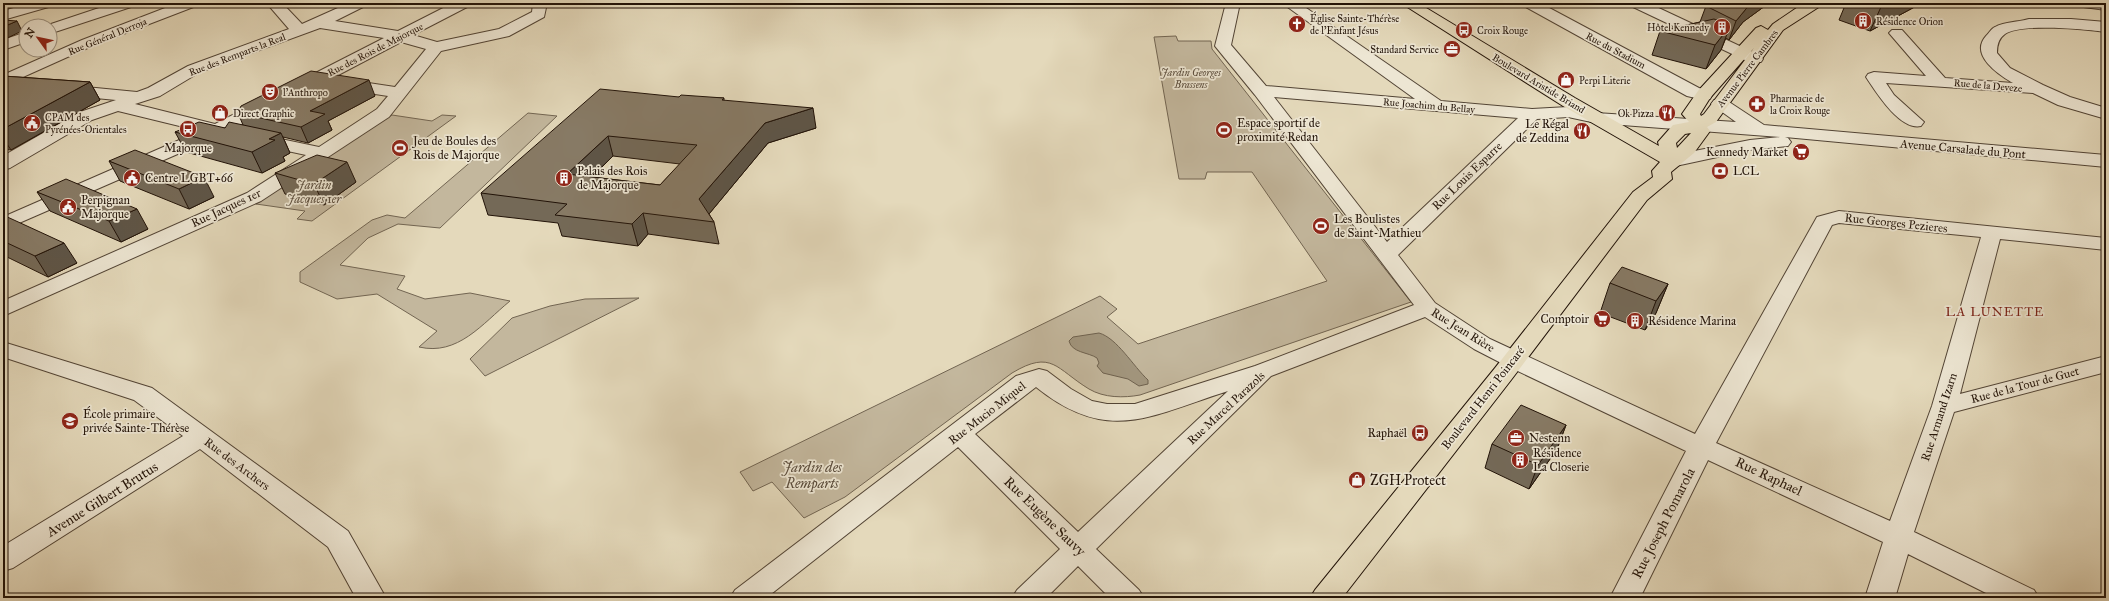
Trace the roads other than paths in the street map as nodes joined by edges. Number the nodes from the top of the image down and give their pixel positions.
1 (46, 3) edge
2 (129, 3) edge
3 (191, 3) edge
4 (360, 3) edge
5 (464, 3) edge
6 (540, 3) edge
7 (1233, 3) edge
8 (1289, 3) edge
9 (1408, 3) edge
10 (1529, 3) edge
11 (1636, 3) edge
12 (1793, 3) edge
13 (1818, 3) edge
14 (2081, 3) edge
15 (275, 4) edge
16 (2106, 6) edge
17 (3, 16) edge
18 (319, 23) junction
19 (58, 27) edge
20 (2106, 27) edge
21 (299, 30) junction
22 (1897, 33) dead end
23 (399, 36) junction
24 (18, 40) edge
25 (3, 45) edge
26 (436, 47) junction
27 (1748, 55) junction
28 (3, 80) edge
29 (315, 80) junction
30 (1939, 81) junction
31 (3, 85) edge
32 (26, 87) edge
33 (48, 89) edge
34 (2037, 90) junction
35 (1261, 91) junction
36 (398, 92) junction
37 (1704, 95) junction
38 (140, 96) junction
39 (1720, 104) junction
40 (116, 105) junction
41 (1436, 106) junction
42 (1532, 114) junction
43 (2106, 114) edge
44 (1596, 118) junction
45 (1915, 122) dead end
46 (1696, 125) junction
47 (217, 130) junction
48 (1760, 130) junction
49 (1820, 137) junction
50 (322, 153) junction
51 (2106, 161) edge
52 (3, 164) edge
53 (1666, 166) junction
54 (3, 224) edge
55 (1992, 233) junction
56 (2106, 244) edge
57 (1386, 255) junction
58 (1427, 308) junction
59 (3, 309) edge
60 (3, 349) edge
61 (1513, 360) junction
62 (2106, 364) edge
63 (1263, 371) junction
64 (1944, 406) junction
65 (960, 434) junction
66 (201, 437) junction
67 (1702, 447) junction
68 (1898, 537) junction
69 (1078, 548) junction
70 (3, 560) edge
71 (371, 598) edge
72 (744, 598) edge
73 (1027, 598) edge
74 (1128, 598) edge
75 (1325, 598) edge
76 (1625, 598) edge
77 (1880, 598) edge
78 (2024, 598) edge

1 - 17 street
2 - 19 street
3 - 28 street, Rue Général Derroja
4 - 18 street, Rue des Remparts la Real
5 - 23 street, Rue des Rois de Majorque
6 - 26 street
7 - 35 street, Rue Jean Rière
8 - 41 street
9 - 44 main road, Boulevard Aristide Briand
10 - 37 street, Rue du Stadium
11 - 27 street
12 - 27 main road, Avenue Pierre Cambres
13 - 27 main road, Avenue Pierre Cambres
14 - 16 street
15 - 21 street
18 - 21 street, Rue des Remparts la Real
18 - 23 street
20 - 34 street
21 - 38 street, Rue des Remparts la Real
22 - 30 street, Rue de la Deveze
23 - 26 street
23 - 29 street, Rue des Rois de Majorque
24 - 25 street
26 - 36 street, Rue Jacques 1er
27 - 37 main road, Avenue Pierre Cambres
27 - 39 main road, Avenue Pierre Cambres
29 - 36 street
29 - 47 street, Rue des Rois de Majorque
30 - 34 street, Rue de la Deveze
30 - 45 street, Rue de la Deveze
31 - 32 street
33 - 38 street
34 - 43 street
35 - 41 street, Rue Joachim du Bellay
35 - 57 street, Rue Jean Rière
36 - 50 street, Rue Jacques 1er
37 - 46 main road, Avenue Pierre Cambres
38 - 40 street, Rue des Remparts la Real
39 - 46 main road, Avenue Pierre Cambres
39 - 48 street, Avenue Carsalade du Pont
40 - 47 street
40 - 52 street, Rue des Remparts la Real
41 - 42 street, Rue Joachim du Bellay
42 - 44 street, Rue Joachim du Bellay
42 - 57 street, Rue Louis Esparre
44 - 46 street, Avenue Carsalade du Pont
44 - 53 main road, Boulevard Aristide Briand
46 - 48 street, Avenue Carsalade du Pont
46 - 53 main road, Avenue Pierre Cambres
47 - 50 street
47 - 54 street, Rue des Rois de Majorque
48 - 49 street, Avenue Carsalade du Pont
49 - 51 street, Avenue Carsalade du Pont
49 - 53 street, Avenue Carsalade du Pont
50 - 59 street, Rue Jacques 1er
53 - 61 main road, Boulevard Henri Poincaré
55 - 56 street, Rue Georges Pezieres
55 - 64 street, Rue Armand Izarn
55 - 67 street, Rue Georges Pezieres
57 - 58 street, Rue Jean Rière
58 - 61 street, Rue Jean Rière
58 - 63 street, Rue Marcel Parazols
60 - 66 street, Rue des Archers
61 - 67 street, Rue Raphael
61 - 75 main road, Boulevard Henri Poincaré
62 - 64 street, Rue de la Tour de Guet
63 - 65 street, Rue Mucio Miquel
63 - 69 street, Rue Marcel Parazols
64 - 68 street, Rue Armand Izarn
65 - 69 street, Rue Eugène Sauvy
65 - 72 street, Rue Mucio Miquel
66 - 70 street, Avenue Gilbert Brutus
66 - 71 street, Rue des Archers
67 - 68 street, Rue Raphael
67 - 76 street, Rue Joseph Pomarola
68 - 77 street, Rue Armand Izarn
68 - 78 street, Rue Raphael
69 - 73 street, Rue Marcel Parazols
69 - 74 street, Rue Eugène Sauvy

